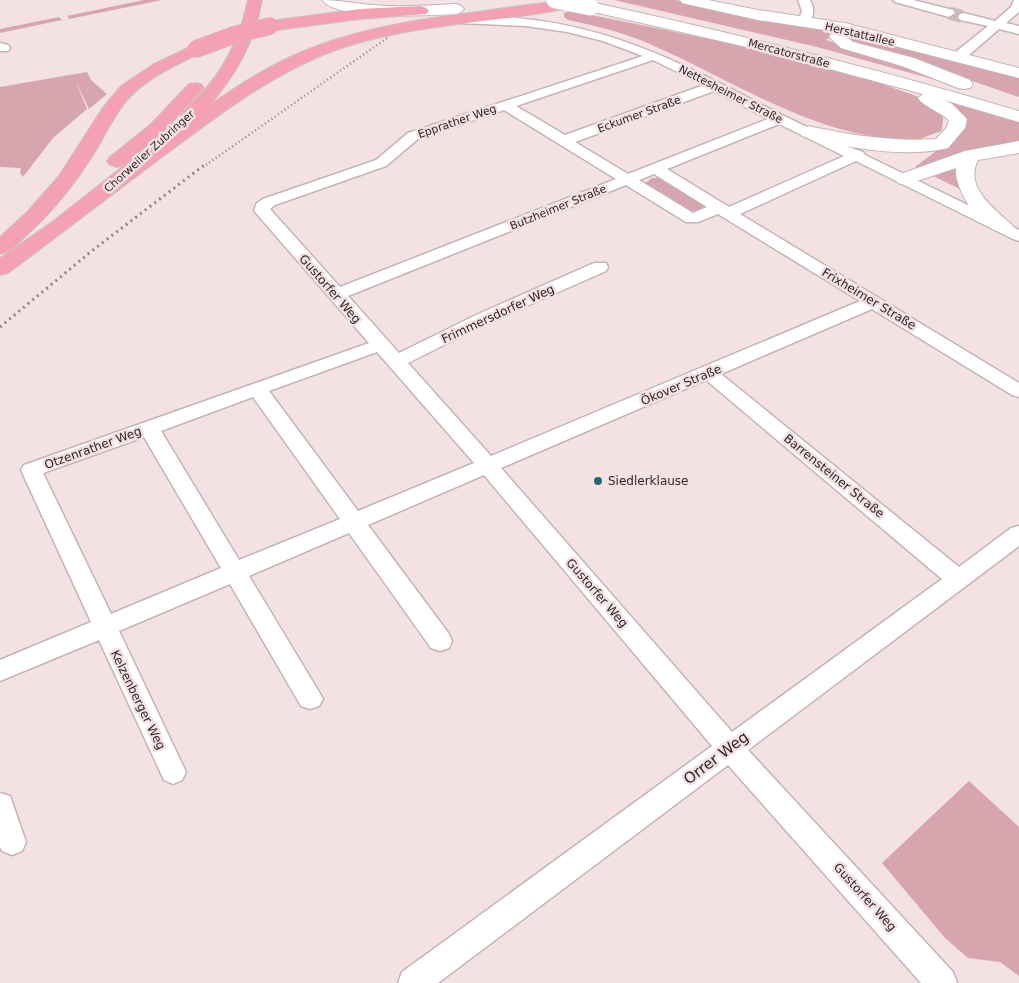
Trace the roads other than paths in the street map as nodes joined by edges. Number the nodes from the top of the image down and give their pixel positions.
1 (255, 0) edge
2 (330, 0) edge
3 (804, 0) edge
4 (899, 0) edge
5 (693, 1) edge
6 (1019, 1) edge
7 (555, 2) edge
8 (595, 2) edge
9 (456, 9) junction
10 (950, 13) tunnel mouth
11 (235, 14) dead end
12 (964, 16) tunnel mouth
13 (804, 22) junction
14 (424, 24) junction
15 (997, 25) junction
16 (844, 28) junction
17 (1019, 30) edge
18 (583, 31) junction
19 (776, 49) junction
20 (654, 56) junction
21 (957, 58) junction
22 (1019, 74) edge
23 (714, 86) junction
24 (505, 105) junction
25 (1019, 107) edge
26 (1019, 117) edge
27 (780, 119) junction
28 (808, 132) junction
29 (564, 141) junction
30 (940, 144) junction
31 (1019, 147) edge
32 (858, 155) junction
33 (972, 155) junction
34 (656, 169) junction
35 (128, 173) junction
36 (628, 179) junction
37 (905, 179) junction
38 (269, 202) joint
39 (724, 210) junction
40 (1012, 232) edge
41 (0, 248) edge
42 (600, 267) dead end
43 (0, 268) edge
44 (336, 294) junction
45 (874, 302) junction
46 (380, 345) junction
47 (396, 362) junction
48 (709, 373) junction
49 (258, 390) junction
50 (1019, 391) edge
51 (149, 428) junction
52 (488, 466) junction
53 (354, 522) junction
54 (1019, 534) edge
55 (66, 546) joint
56 (236, 572) junction
57 (958, 579) junction
58 (104, 627) junction
59 (440, 641) dead end
60 (0, 671) edge
61 (310, 698) dead end
62 (730, 748) junction
63 (173, 772) dead end
64 (0, 805) edge
65 (12, 842) dead end
66 (414, 983) edge
67 (942, 983) edge

1 - 35 highway, Chorweiler Zubringer
2 - 9 main road
3 - 13 street
4 - 10 street
5 - 13 main road, Herstattallee
6 - 15 street
7 - 8 highway
7 - 9 highway
7 - 14 highway
7 - 18 street
8 - 19 main road, Mercatorstraße
8 - 25 main road, Mercatorstraße
9 - 41 highway, bridge
11 - 41 highway, Chorweiler Zubringer
12 - 15 street
13 - 16 main road, Herstattallee
14 - 18 street, Nettesheimer Straße
14 - 35 highway
15 - 17 street
15 - 21 street
16 - 21 main road, Herstattallee
16 - 25 main road
18 - 20 street, Nettesheimer Straße
19 - 26 main road, Mercatorstraße
19 - 30 main road
20 - 23 street, Nettesheimer Straße
20 - 24 street, Epprather Weg
21 - 22 main road, Herstattallee
23 - 27 street, Nettesheimer Straße
23 - 29 street, Eckumer Straße
24 - 29 street
24 - 38 street, Epprather Weg
27 - 28 street, Nettesheimer Straße
27 - 34 street, Butzheimer Straße
28 - 30 main road
28 - 32 street, Nettesheimer Straße
29 - 36 street
30 - 37 main road
31 - 33 main road
32 - 37 street, Nettesheimer Straße
32 - 39 street
33 - 37 main road
33 - 40 main road
34 - 36 street, Butzheimer Straße
34 - 39 street, Frixheimer Straße
35 - 43 highway, Chorweiler Zubringer
36 - 39 street
36 - 44 street, Butzheimer Straße
37 - 40 street, Nettesheimer Straße
38 - 44 street, Gustorfer Weg
39 - 45 street, Frixheimer Straße
42 - 47 street, Frimmersdorfer Weg
44 - 46 street, Gustorfer Weg
45 - 48 street, Ökover Straße
45 - 50 street, Frixheimer Straße
46 - 47 street, Gustorfer Weg
46 - 49 street, Otzenrather Weg
47 - 52 street, Gustorfer Weg
48 - 52 street, Ökover Straße
48 - 57 street, Barrensteiner Straße
49 - 51 street, Otzenrather Weg
49 - 53 street
51 - 55 street, Otzenrather Weg
51 - 56 street, Otzenrather Weg
52 - 53 street
52 - 62 street, Gustorfer Weg
53 - 56 street
53 - 59 street
54 - 57 street, Orrer Weg
55 - 58 street, Kelzenberger Weg
56 - 58 street
56 - 61 street
57 - 62 street, Orrer Weg
58 - 60 street
58 - 63 street, Kelzenberger Weg
62 - 66 street, Orrer Weg
62 - 67 street, Gustorfer Weg
64 - 65 street

